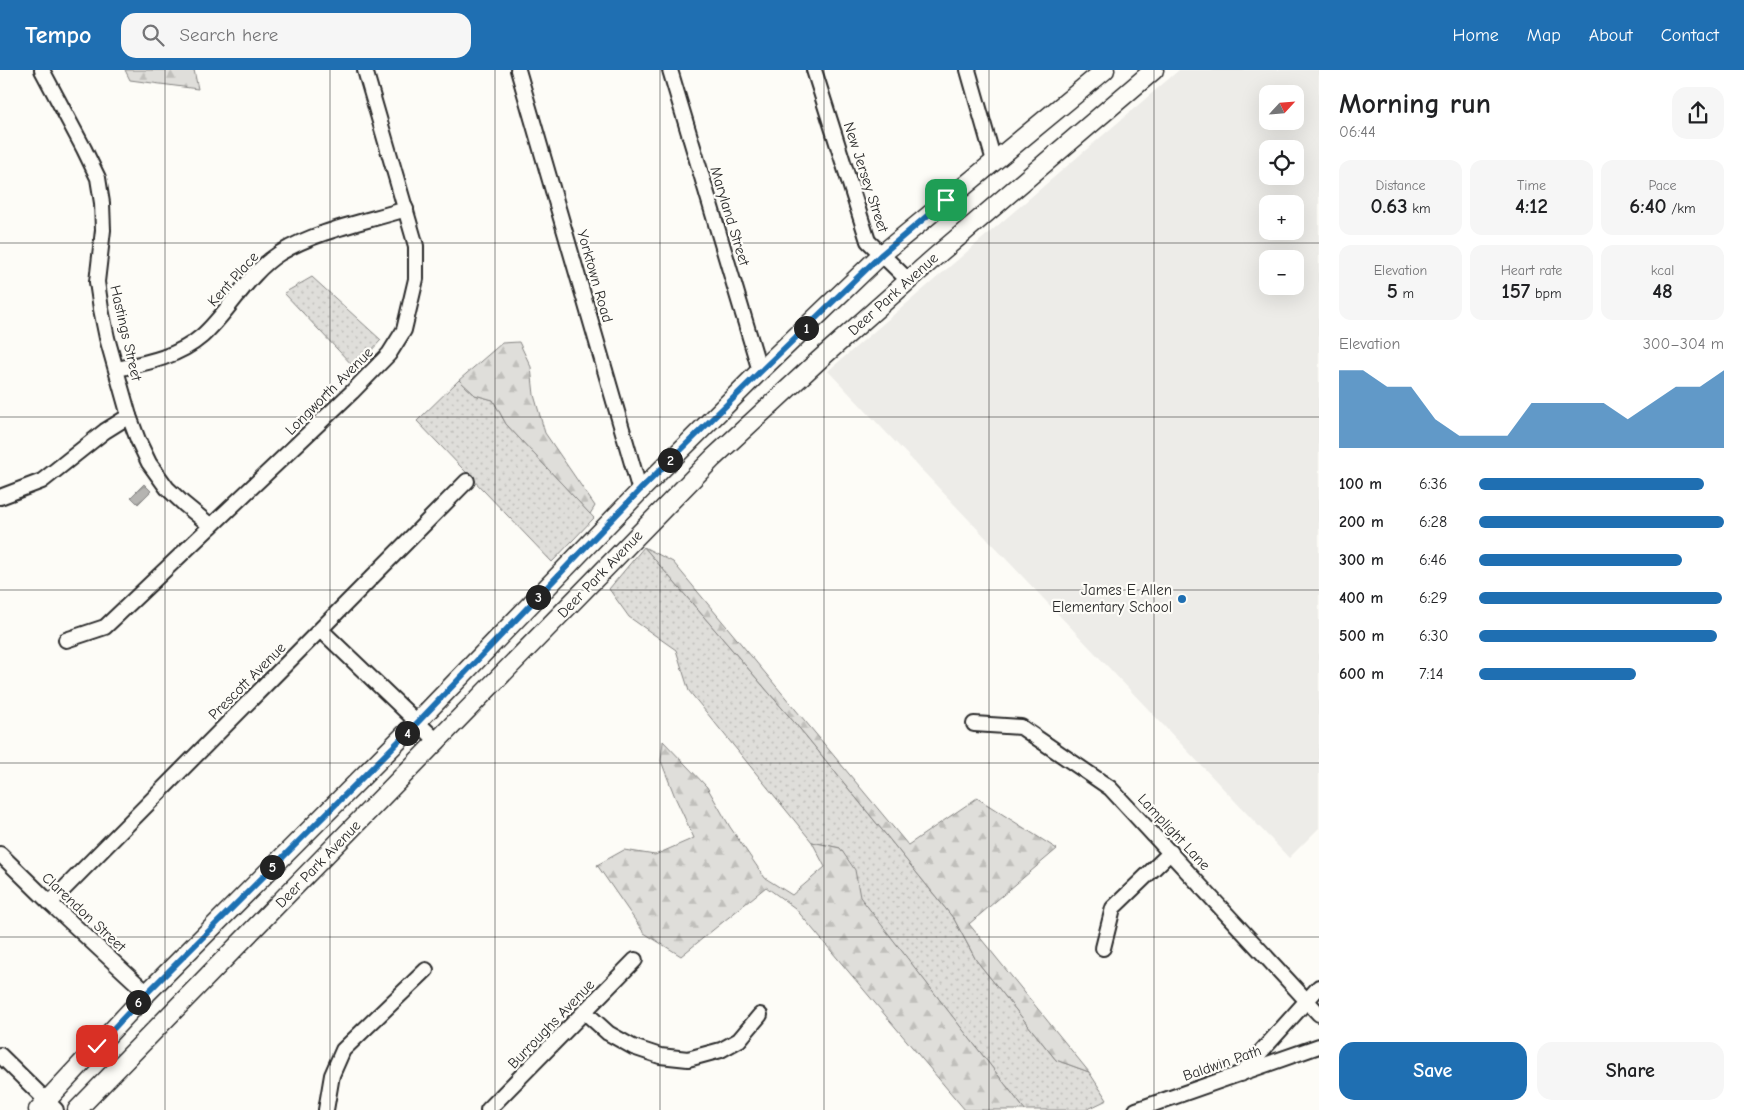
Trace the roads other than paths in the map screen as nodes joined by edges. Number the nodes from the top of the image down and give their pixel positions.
1 (42, 70) edge
2 (365, 70) edge
3 (518, 70) edge
4 (670, 70) edge
5 (814, 70) edge
6 (968, 70) edge
7 (1105, 70) edge
8 (1154, 70) edge
9 (994, 160) junction
10 (406, 209) junction
11 (882, 254) junction
12 (909, 281) junction
13 (117, 370) junction
14 (760, 372) junction
15 (129, 416) junction
16 (467, 481) dead end
17 (0, 482) edge
18 (640, 490) junction
19 (2, 496) edge
20 (211, 526) junction
21 (321, 630) junction
22 (66, 640) dead end
23 (418, 722) junction
24 (974, 724) dead end
25 (438, 742) junction
26 (1171, 852) junction
27 (0, 854) edge
28 (50, 903) junction
29 (1103, 948) dead end
30 (635, 960) dead end
31 (426, 970) dead end
32 (1319, 987) edge
33 (147, 993) junction
34 (1307, 999) junction
35 (585, 1012) junction
36 (1319, 1014) edge
37 (760, 1015) dead end
38 (1319, 1046) edge
39 (0, 1054) edge
40 (1240, 1074) junction
41 (47, 1107) edge
42 (77, 1110) edge
43 (326, 1110) edge
44 (488, 1110) edge
45 (1136, 1110) edge

1 - 13 street, Hastings Street
2 - 10 street, Longworth Avenue
3 - 18 street, Yorktown Road
4 - 14 street, Maryland Street
5 - 11 street, New Jersey Street
6 - 9 street
7 - 9 main road, Deer Park Avenue
8 - 12 main road, Deer Park Avenue
9 - 11 main road, Deer Park Avenue
10 - 13 street, Kent Place
10 - 20 street, Longworth Avenue
11 - 12 street, New Jersey Street
11 - 14 main road, Deer Park Avenue
12 - 25 main road, Deer Park Avenue
13 - 15 street, Hastings Street
14 - 18 main road, Deer Park Avenue
15 - 19 street
15 - 20 street, Hastings Street
16 - 21 street, Prescott Avenue
17 - 19 street
18 - 23 main road, Deer Park Avenue
20 - 22 street, Longworth Avenue
21 - 23 street
21 - 28 street, Prescott Avenue
23 - 25 street
23 - 33 main road, Deer Park Avenue
24 - 26 street, Lamplight Lane
25 - 42 main road, Deer Park Avenue
26 - 29 street
26 - 34 street, Lamplight Lane
27 - 28 street, Clarendon Street
28 - 33 street, Clarendon Street
30 - 35 street, Burroughs Avenue
31 - 43 street
32 - 34 street
33 - 41 main road, Deer Park Avenue
34 - 36 street, Lamplight Lane
34 - 40 street
35 - 37 street
35 - 44 street, Burroughs Avenue
38 - 40 street, Baldwin Path
39 - 41 street
40 - 45 street, Baldwin Path

